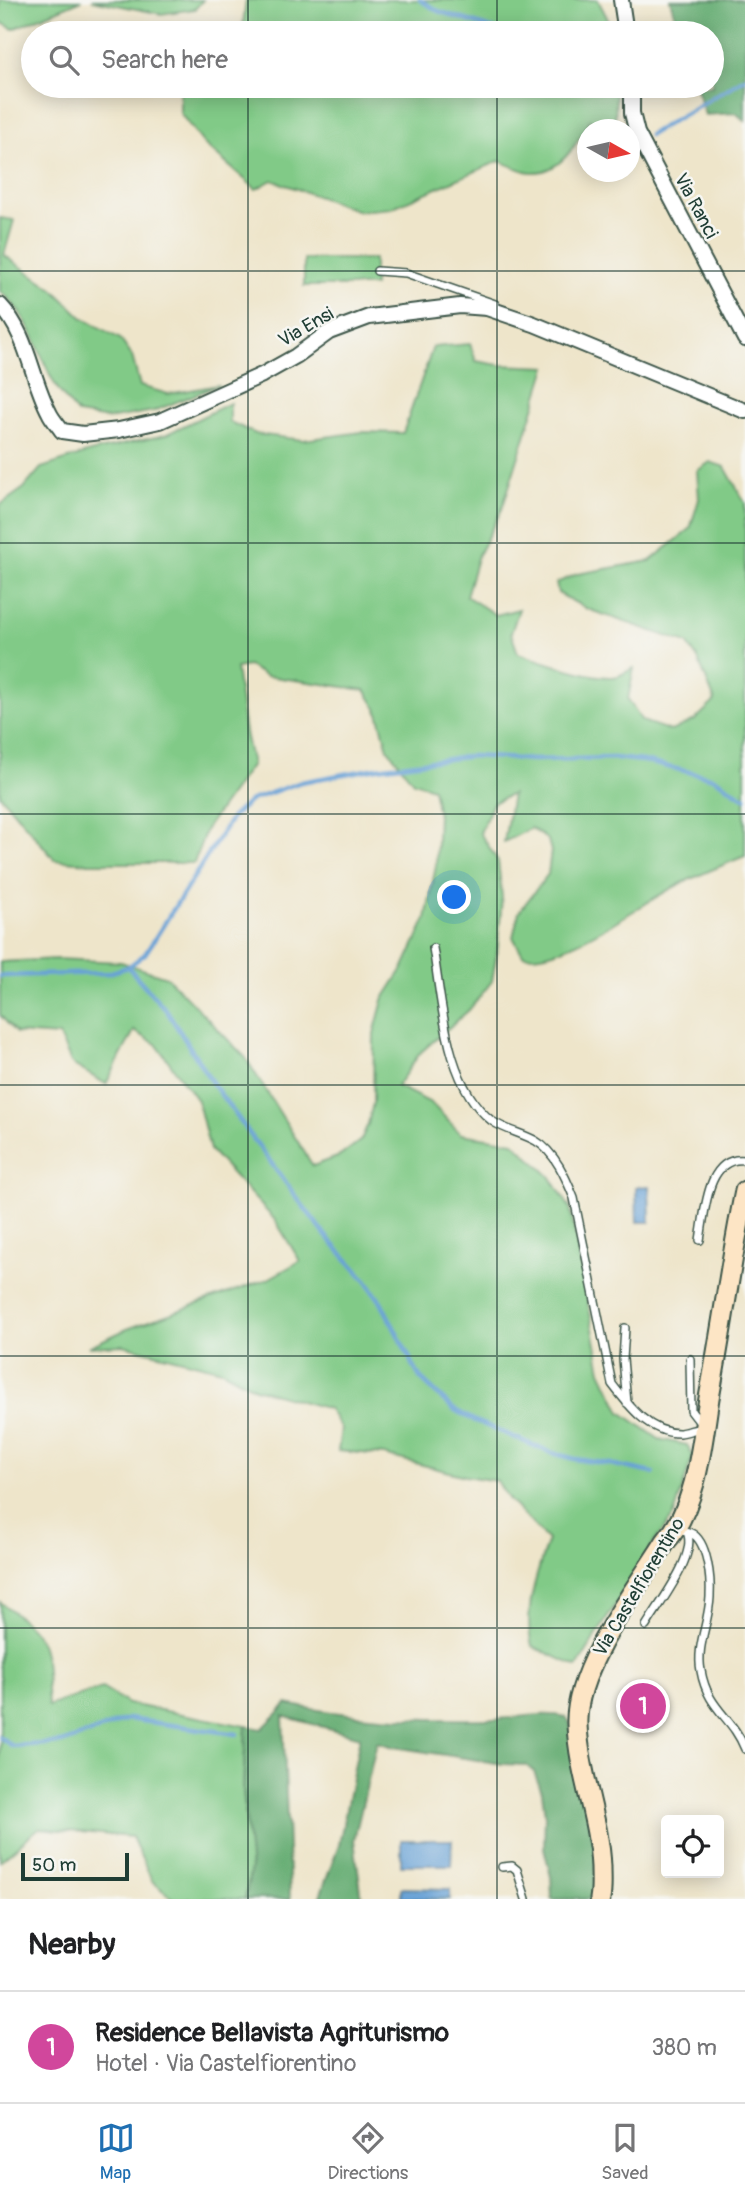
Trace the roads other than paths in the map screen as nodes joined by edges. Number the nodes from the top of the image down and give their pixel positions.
1 (621, 0) edge
2 (624, 21) edge
3 (632, 98) edge
4 (377, 271) dead end
5 (0, 305) edge
6 (552, 331) junction
7 (745, 339) edge
8 (745, 411) edge
9 (433, 948) dead end
10 (745, 1160) edge
11 (745, 1191) edge
12 (700, 1240) dead end
13 (625, 1328) dead end
14 (690, 1359) dead end
15 (627, 1404) junction
16 (704, 1427) junction
17 (681, 1532) junction
18 (646, 1626) dead end
19 (745, 1749) edge
20 (502, 1867) dead end
21 (526, 1899) edge
22 (600, 1899) edge

1 - 2 street
3 - 7 street, Via Ranci
4 - 6 lane
5 - 6 street, Via Ensi
6 - 8 street, Via Ensi
9 - 15 lane
10 - 12 lane
11 - 16 street, Via Castelfiorentino
13 - 15 lane
14 - 16 lane
15 - 16 lane
16 - 17 street, Via Castelfiorentino
17 - 18 lane
17 - 19 lane
17 - 22 street, Via Castelfiorentino
20 - 21 lane

